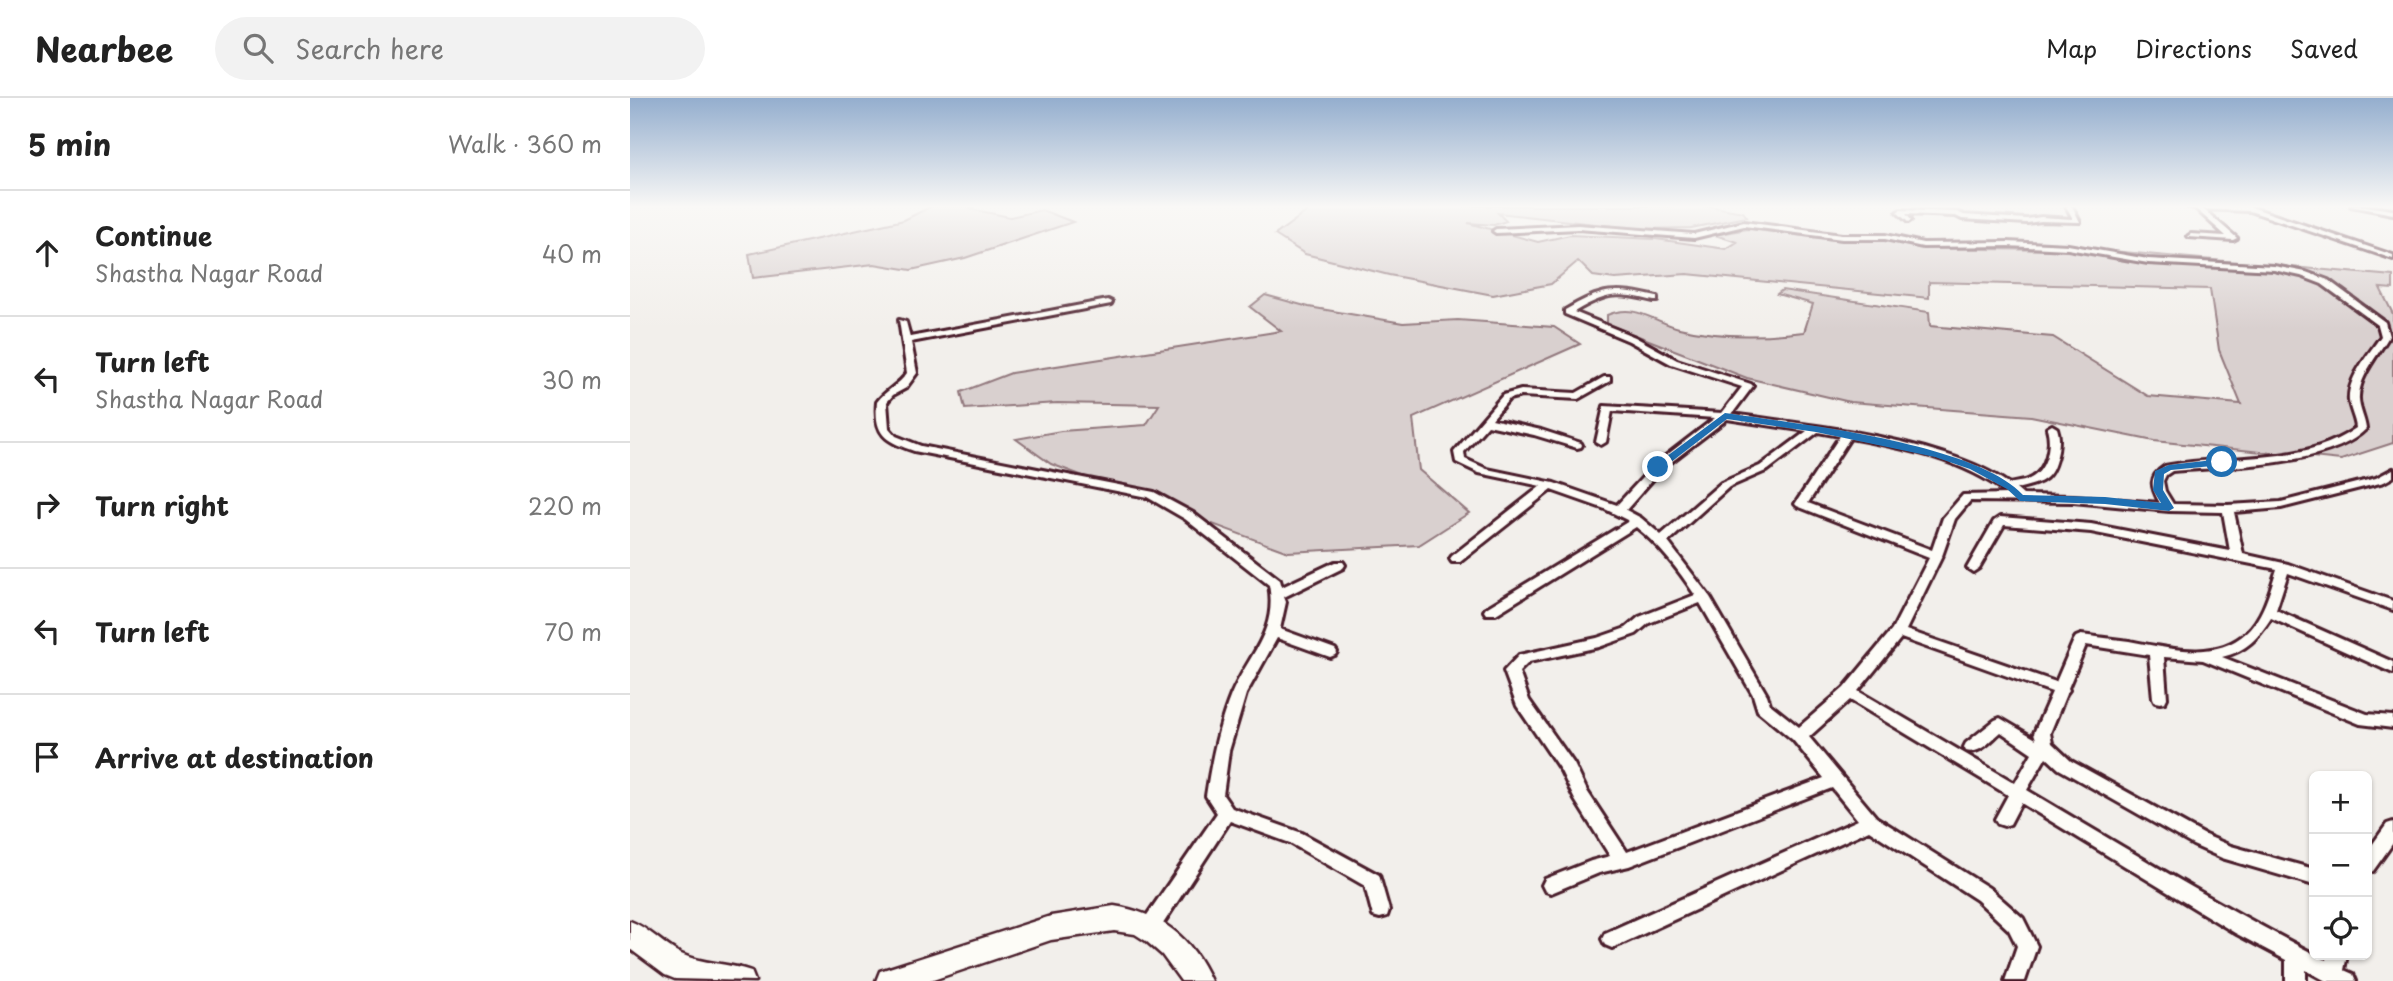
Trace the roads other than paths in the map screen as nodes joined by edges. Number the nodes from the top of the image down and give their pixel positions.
1 (2069, 247) edge
2 (2366, 247) edge
3 (2393, 257) edge
4 (1654, 299) dead end
5 (1108, 302) dead end
6 (902, 322) dead end
7 (906, 341) junction
8 (1606, 379) dead end
9 (1725, 416) junction
10 (1485, 421) junction
11 (2052, 428) dead end
12 (1816, 429) junction
13 (1846, 435) junction
14 (1601, 442) dead end
15 (1577, 445) dead end
16 (2393, 472) edge
17 (1550, 485) junction
18 (2010, 487) junction
19 (2020, 498) junction
20 (2169, 508) junction
21 (2228, 509) junction
22 (1618, 511) junction
23 (1637, 521) junction
24 (1662, 541) junction
25 (1936, 556) junction
26 (2237, 556) junction
27 (1456, 559) dead end
28 (1339, 565) dead end
29 (1973, 568) dead end
30 (2284, 568) junction
31 (1278, 595) junction
32 (1703, 597) junction
33 (2393, 606) edge
34 (1491, 611) dead end
35 (2270, 612) junction
36 (1272, 631) junction
37 (1898, 632) junction
38 (1330, 652) dead end
39 (2156, 652) junction
40 (2207, 656) junction
41 (2393, 668) edge
42 (2062, 690) junction
43 (1849, 692) junction
44 (2160, 698) dead end
45 (2393, 722) edge
46 (1799, 736) junction
47 (1972, 747) dead end
48 (2043, 749) junction
49 (1836, 780) junction
50 (2018, 794) junction
51 (1226, 813) junction
52 (2004, 819) dead end
53 (1870, 821) junction
54 (2393, 829) edge
55 (2372, 859) edge
56 (1623, 861) junction
57 (2309, 876) edge
58 (1551, 885) dead end
59 (1380, 910) dead end
60 (1150, 927) junction
61 (630, 933) edge
62 (1612, 939) dead end
63 (2296, 955) junction
64 (2338, 970) edge
65 (741, 981) edge
66 (890, 981) edge
67 (1197, 981) edge
68 (2015, 981) edge
69 (2296, 981) edge

1 - 20 street
2 - 3 street
4 - 9 street
5 - 7 street
6 - 7 street
7 - 31 street
8 - 10 street
9 - 12 street
9 - 14 street
9 - 22 street
10 - 15 street
10 - 17 street
11 - 18 street
12 - 13 street
12 - 24 street
13 - 18 street
13 - 25 street
16 - 21 street
17 - 22 street
17 - 27 street
18 - 19 street
19 - 20 street
19 - 25 street
20 - 21 street
21 - 26 street
22 - 23 street
23 - 24 street
23 - 34 street
24 - 32 street
25 - 37 street
26 - 29 street
26 - 30 street
28 - 31 street
30 - 33 street
30 - 35 street
31 - 36 street
32 - 46 street
32 - 56 street
35 - 40 street
35 - 41 street
36 - 38 street
36 - 51 street
37 - 42 street
37 - 43 street
39 - 40 street
39 - 42 street
39 - 44 street
40 - 45 street
42 - 48 street
43 - 46 street
43 - 50 street
46 - 49 street
47 - 48 street
48 - 50 street
48 - 57 street
49 - 53 street
49 - 56 street
50 - 52 street
50 - 63 street
51 - 59 street
51 - 60 street
53 - 62 street
53 - 68 street
54 - 55 street
56 - 58 street
60 - 66 main road
60 - 67 main road
61 - 65 main road
63 - 64 street
63 - 69 street

